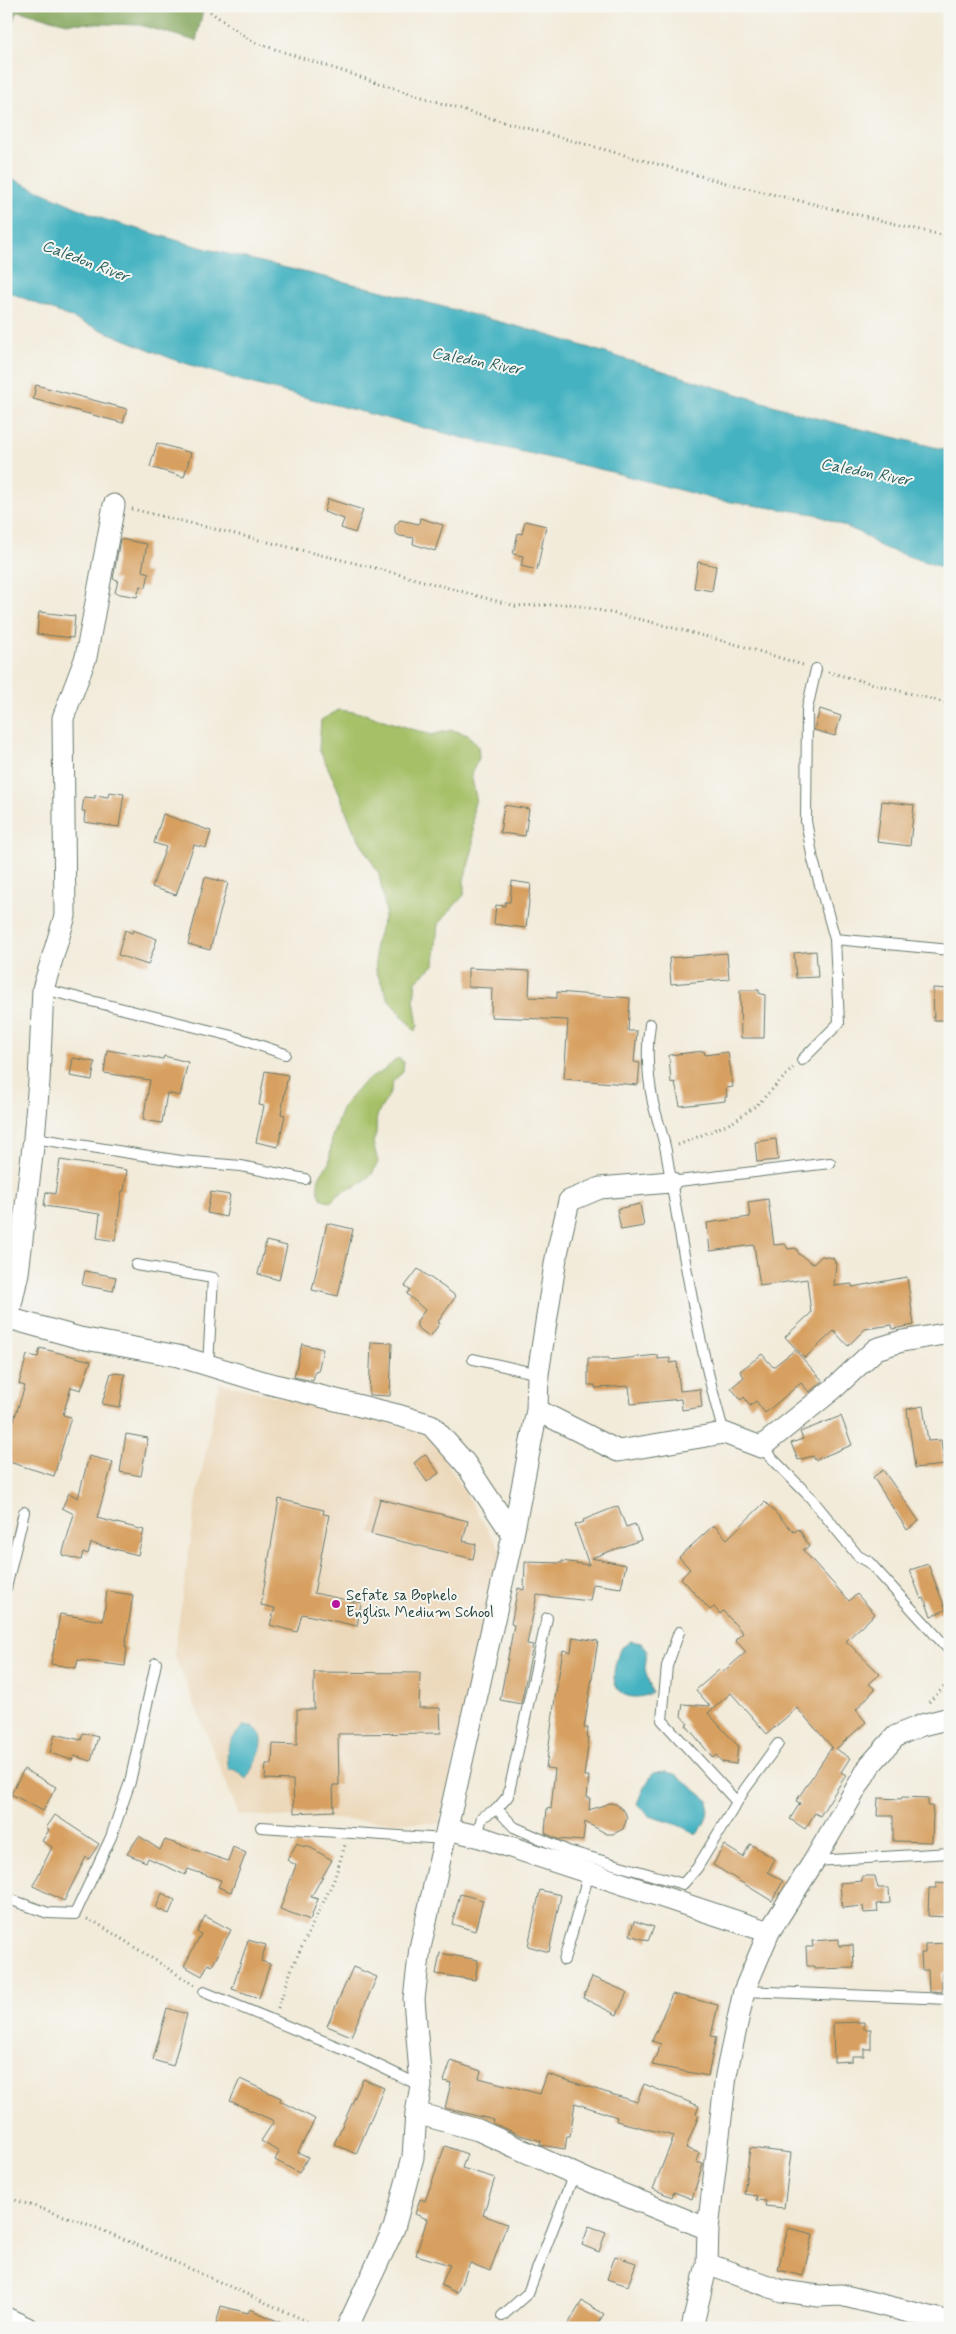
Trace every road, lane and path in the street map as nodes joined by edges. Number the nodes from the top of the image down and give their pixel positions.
1 (202, 6) edge
2 (950, 237) edge
3 (114, 505) joint
4 (816, 669) junction
5 (950, 704) edge
6 (834, 939) junction
7 (950, 950) edge
8 (43, 989) junction
9 (650, 1024) dead end
10 (285, 1054) dead end
11 (802, 1060) joint
12 (34, 1138) junction
13 (665, 1150) junction
14 (830, 1163) dead end
15 (305, 1179) dead end
16 (670, 1182) junction
17 (136, 1265) dead end
18 (12, 1271) edge
19 (950, 1333) edge
20 (474, 1359) dead end
21 (208, 1365) junction
22 (538, 1374) junction
23 (538, 1410) junction
24 (724, 1433) junction
25 (761, 1447) junction
26 (24, 1512) dead end
27 (513, 1535) junction
28 (6, 1588) edge
29 (546, 1618) dead end
30 (679, 1632) dead end
31 (950, 1652) edge
32 (156, 1663) dead end
33 (950, 1718) edge
34 (778, 1744) dead end
35 (737, 1802) junction
36 (497, 1809) junction
37 (262, 1827) dead end
38 (349, 1833) junction
39 (446, 1834) junction
40 (477, 1836) junction
41 (950, 1853) edge
42 (814, 1861) junction
43 (589, 1873) junction
44 (6, 1898) edge
45 (75, 1914) junction
46 (769, 1932) junction
47 (564, 1960) dead end
48 (744, 1991) junction
49 (204, 1992) joint
50 (950, 1999) edge
51 (275, 2020) junction
52 (421, 2086) junction
53 (416, 2113) junction
54 (574, 2174) junction
55 (6, 2196) edge
56 (708, 2229) junction
57 (707, 2264) junction
58 (502, 2316) dead end
59 (6, 2318) edge
60 (950, 2322) edge
61 (27, 2328) edge
62 (322, 2328) edge
63 (347, 2328) edge
64 (692, 2328) edge

1 - 2 path
3 - 4 path
3 - 8 street
4 - 5 path
4 - 6 lane
6 - 7 lane
6 - 11 lane
8 - 10 lane
8 - 12 street
9 - 13 lane
11 - 13 path
12 - 15 lane
12 - 18 street
13 - 16 lane
14 - 16 lane
16 - 22 street
16 - 24 lane
17 - 21 lane
18 - 21 street
19 - 25 street
20 - 22 lane
21 - 27 street
22 - 23 street
23 - 24 street
23 - 27 street
24 - 25 street
25 - 31 lane
26 - 28 lane
27 - 39 street
29 - 36 lane
30 - 35 lane
32 - 45 lane
33 - 42 street
34 - 35 lane
35 - 36 lane
36 - 40 lane
37 - 38 lane
38 - 39 lane
38 - 51 path
39 - 40 street
39 - 52 street
40 - 43 street
41 - 42 lane
42 - 46 street
43 - 46 street
43 - 47 lane
44 - 45 lane
45 - 49 path
46 - 48 street
48 - 50 lane
48 - 56 street
49 - 51 lane
51 - 52 lane
52 - 53 street
53 - 54 street
53 - 63 street
54 - 56 street
54 - 58 lane
55 - 62 path
56 - 57 street
57 - 60 street
57 - 64 street
59 - 61 street

